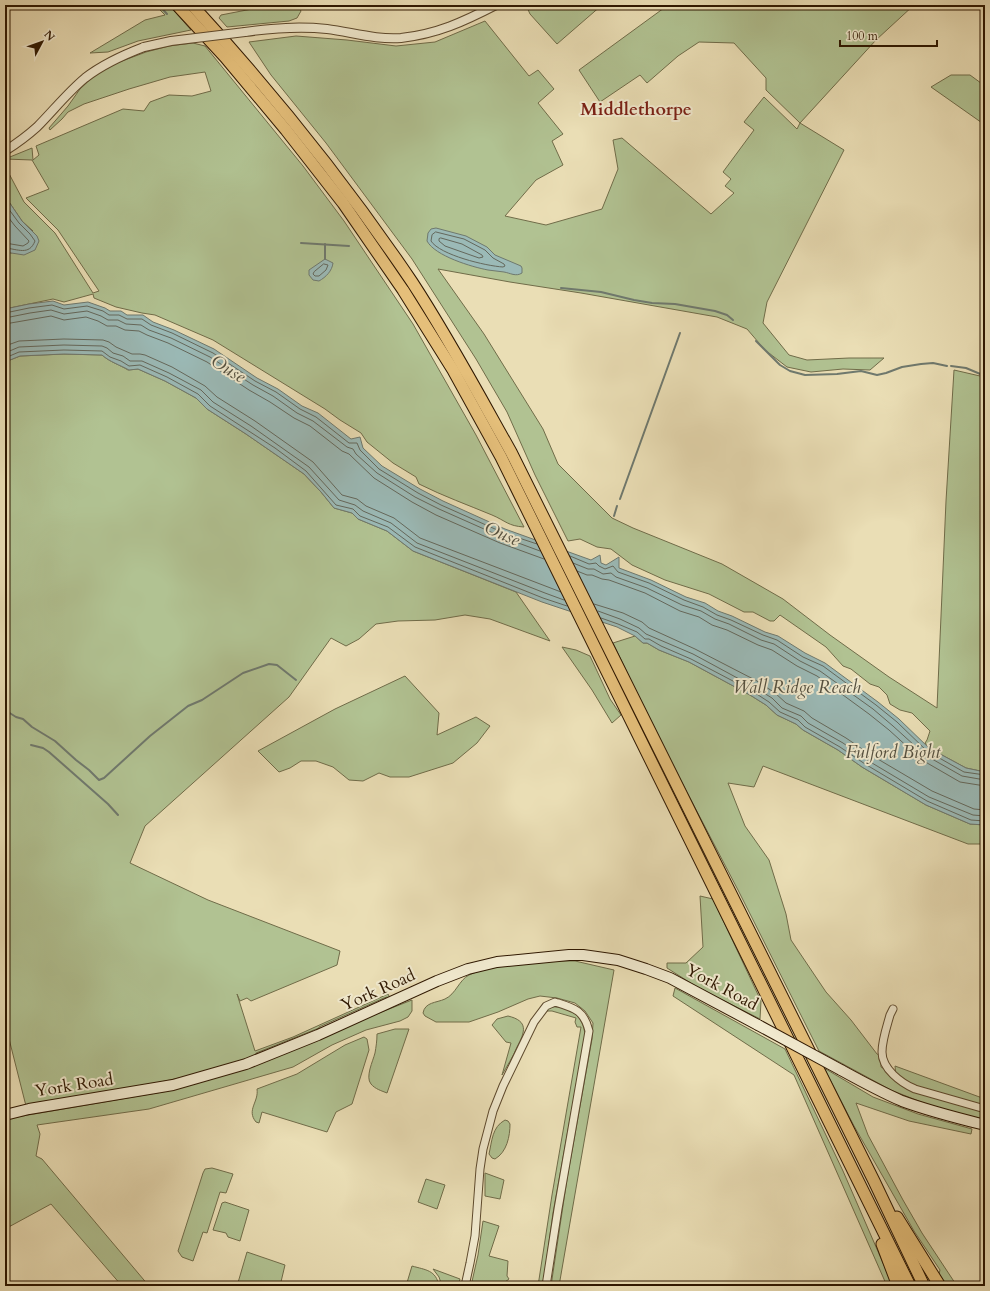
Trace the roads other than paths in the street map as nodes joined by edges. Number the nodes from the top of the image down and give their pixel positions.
1 (176, 5) edge
2 (192, 5) edge
3 (496, 5) edge
4 (5, 151) edge
5 (506, 454) junction
6 (893, 1009) dead end
7 (985, 1109) edge
8 (5, 1115) edge
9 (985, 1125) edge
10 (874, 1181) junction
11 (859, 1184) junction
12 (465, 1286) edge
13 (546, 1286) edge
14 (898, 1286) edge
15 (910, 1286) edge
16 (924, 1286) edge
17 (940, 1286) edge

1 - 5 highway
2 - 5 highway
3 - 4 street, bridge
5 - 10 highway
5 - 11 highway
6 - 7 street
8 - 9 main road, York Road, bridge
10 - 16 highway
10 - 17 highway
11 - 14 highway
11 - 15 highway
12 - 13 street

